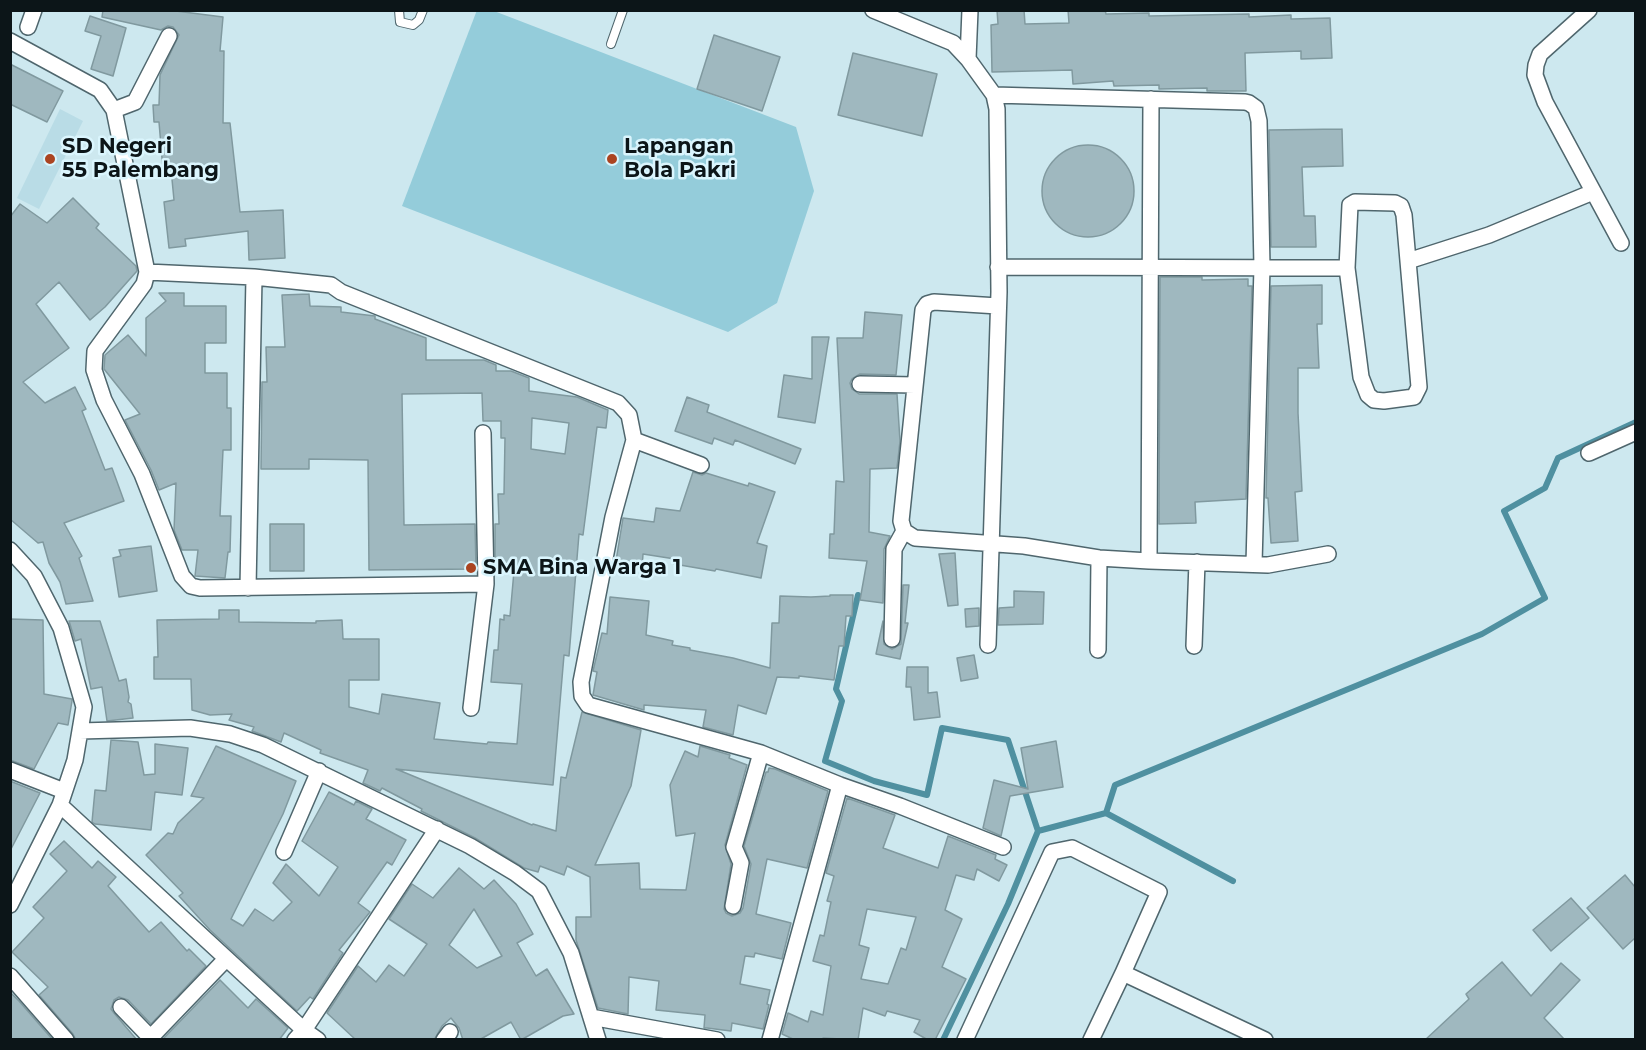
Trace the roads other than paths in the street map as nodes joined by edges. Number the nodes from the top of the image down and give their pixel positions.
1 (33, 10) edge
2 (399, 10) edge
3 (423, 10) edge
4 (623, 10) edge
5 (873, 10) edge
6 (970, 10) edge
7 (1589, 10) edge
8 (28, 27) dead end
9 (169, 36) dead end
10 (10, 40) edge
11 (611, 44) dead end
12 (968, 59) junction
13 (994, 95) junction
14 (1151, 99) junction
15 (114, 110) junction
16 (1593, 192) junction
17 (1621, 243) dead end
18 (1408, 261) junction
19 (998, 267) junction
20 (1150, 267) junction
21 (1262, 267) junction
22 (1347, 268) junction
23 (147, 272) junction
24 (254, 278) junction
25 (998, 306) junction
26 (860, 384) dead end
27 (915, 385) junction
28 (1635, 432) edge
29 (483, 433) dead end
30 (634, 440) junction
31 (1588, 453) dead end
32 (701, 465) dead end
33 (904, 531) junction
34 (993, 545) junction
35 (10, 550) edge
36 (1328, 554) dead end
37 (1100, 558) junction
38 (1149, 561) junction
39 (1197, 562) junction
40 (1254, 564) junction
41 (486, 584) junction
42 (248, 588) junction
43 (892, 639) dead end
44 (988, 645) dead end
45 (1194, 646) dead end
46 (1098, 650) dead end
47 (471, 708) dead end
48 (80, 730) junction
49 (761, 753) junction
50 (10, 770) edge
51 (319, 771) junction
52 (840, 785) junction
53 (62, 798) junction
54 (437, 829) junction
55 (1003, 847) dead end
56 (284, 852) dead end
57 (10, 905) edge
58 (733, 906) dead end
59 (226, 958) junction
60 (1123, 973) junction
61 (10, 976) edge
62 (121, 1007) dead end
63 (591, 1017) junction
64 (300, 1035) edge
65 (66, 1040) edge
66 (318, 1040) edge
67 (598, 1040) edge
68 (717, 1040) edge
69 (770, 1040) edge
70 (965, 1040) edge
71 (1091, 1040) edge
72 (1265, 1040) edge

1 - 8 street
2 - 3 lane
4 - 11 lane
5 - 12 street
6 - 12 street
7 - 16 street
9 - 15 street
10 - 15 street
12 - 13 street
13 - 14 street
13 - 19 street
14 - 20 street
14 - 21 street
15 - 23 street
16 - 17 street
16 - 18 street
18 - 22 street
18 - 22 street
19 - 20 street
19 - 25 street
20 - 21 street
20 - 38 street
21 - 22 street
21 - 40 street
23 - 24 street
23 - 42 street
24 - 30 street
24 - 42 street
25 - 27 street
25 - 34 street
26 - 27 street
27 - 33 street
28 - 31 street
29 - 41 street
30 - 32 street
30 - 49 street
33 - 34 street
33 - 43 street
34 - 37 street
34 - 44 street
35 - 48 street
36 - 40 street
37 - 38 street
37 - 46 street
38 - 39 street
39 - 40 street
39 - 45 street
41 - 42 street
41 - 47 street
48 - 51 street
48 - 53 street
49 - 52 street
49 - 58 street
50 - 53 street
51 - 54 street
51 - 56 street
52 - 55 street
52 - 69 street
53 - 57 street
53 - 59 street
54 - 63 street
54 - 64 street
59 - 62 street
59 - 64 street
60 - 70 street
60 - 71 street
60 - 72 street
61 - 65 street
63 - 67 street
63 - 68 street
64 - 66 street

